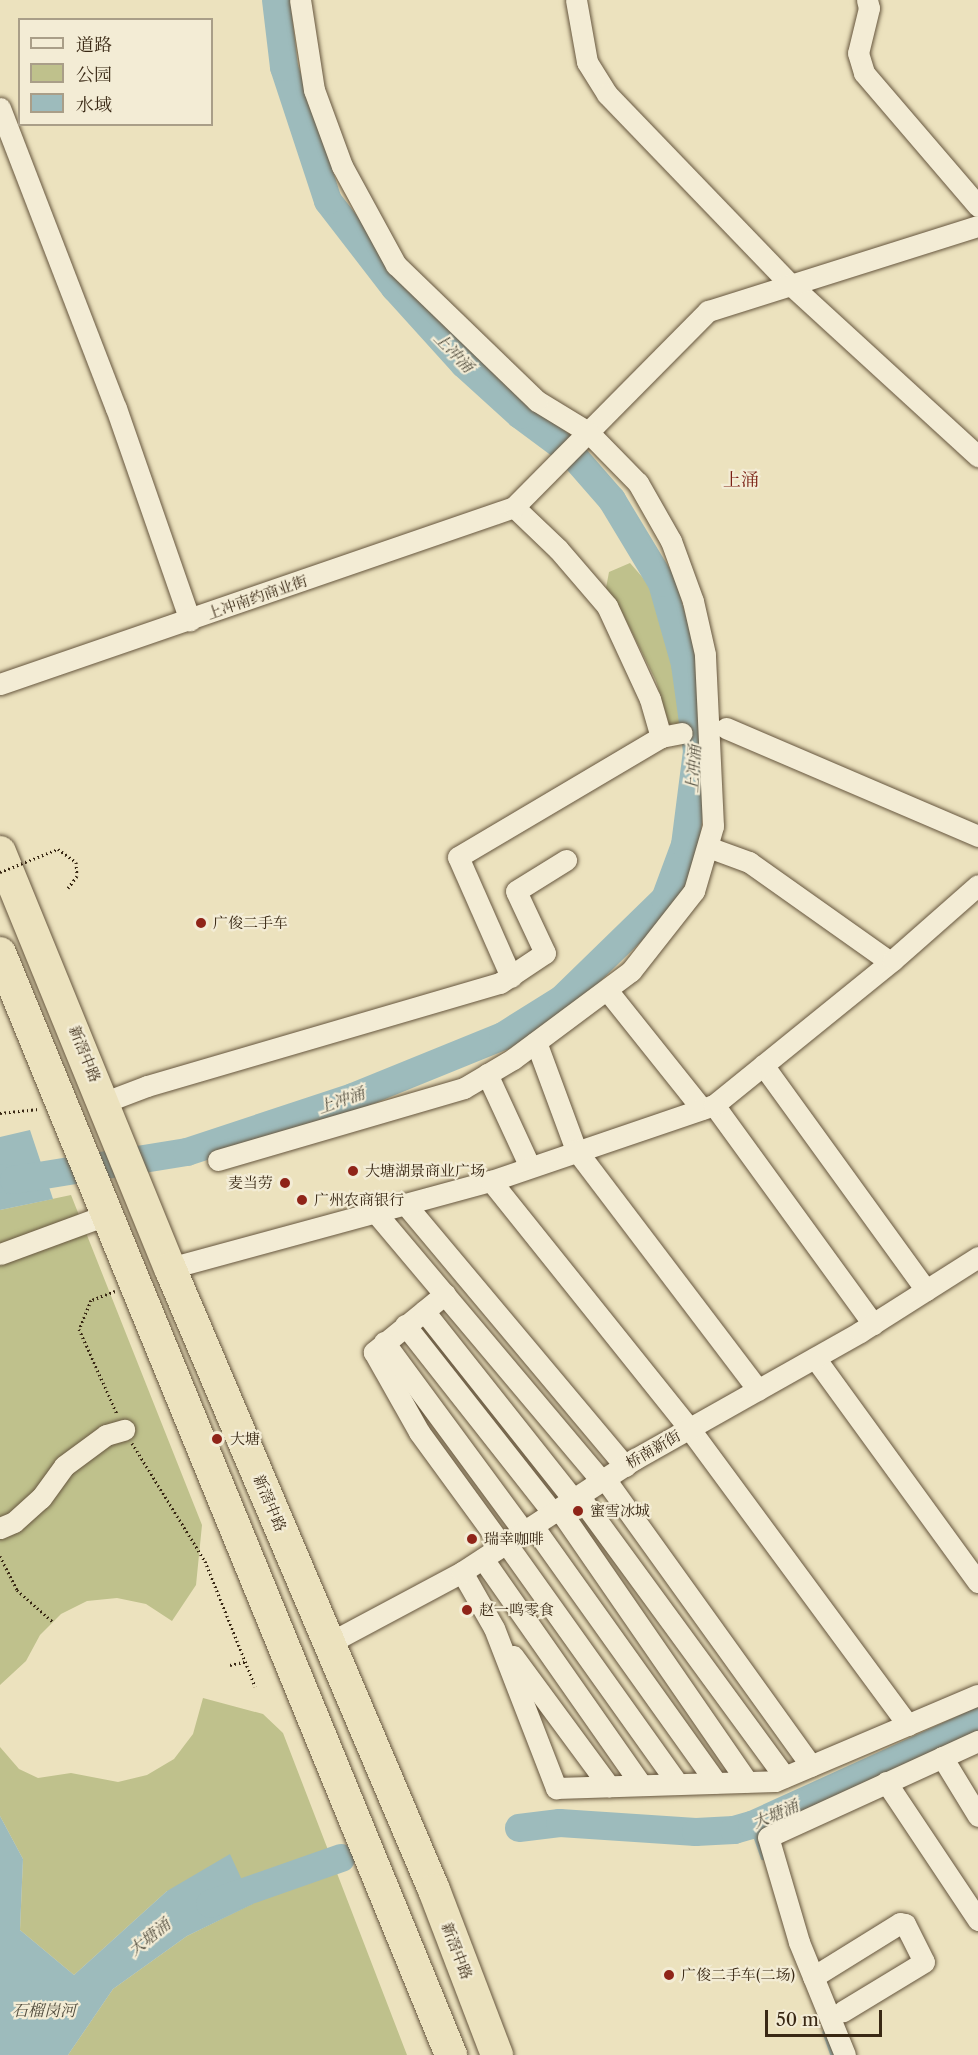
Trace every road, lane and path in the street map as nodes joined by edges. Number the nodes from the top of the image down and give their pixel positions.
1 (300, 0) edge
2 (576, 0) edge
3 (867, 0) edge
4 (0, 108) edge
5 (978, 206) edge
6 (978, 226) edge
7 (790, 284) junction
8 (588, 432) junction
9 (978, 456) edge
10 (514, 507) junction
11 (190, 621) junction
12 (0, 684) edge
13 (726, 729) dead end
14 (682, 733) dead end
15 (661, 736) junction
16 (978, 836) edge
17 (708, 847) junction
18 (0, 852) edge
19 (566, 860) dead end
20 (0, 872) edge
21 (978, 885) edge
22 (68, 888) dead end
23 (0, 953) edge
24 (890, 962) junction
25 (510, 977) junction
26 (607, 990) junction
27 (536, 1042) junction
28 (763, 1065) junction
29 (487, 1074) junction
30 (708, 1107) junction
31 (108, 1110) junction
32 (0, 1113) edge
33 (66, 1118) junction
34 (576, 1150) junction
35 (218, 1160) dead end
36 (530, 1167) junction
37 (491, 1181) junction
38 (101, 1204) junction
39 (406, 1204) junction
40 (376, 1213) junction
41 (0, 1254) edge
42 (978, 1257) edge
43 (170, 1268) junction
44 (122, 1288) dead end
45 (926, 1290) junction
46 (445, 1294) junction
47 (424, 1311) junction
48 (873, 1324) junction
49 (405, 1325) junction
50 (815, 1358) junction
51 (758, 1390) junction
52 (690, 1428) junction
53 (124, 1430) junction
54 (625, 1466) junction
55 (603, 1480) junction
56 (566, 1504) junction
57 (0, 1528) edge
58 (516, 1537) junction
59 (0, 1556) edge
60 (483, 1559) junction
61 (462, 1572) junction
62 (978, 1582) edge
63 (53, 1622) dead end
64 (496, 1634) junction
65 (329, 1643) junction
66 (247, 1661) junction
67 (230, 1665) dead end
68 (255, 1686) dead end
69 (978, 1695) edge
70 (908, 1725) junction
71 (978, 1741) edge
72 (942, 1757) junction
73 (811, 1766) junction
74 (785, 1777) junction
75 (747, 1782) junction
76 (886, 1782) junction
77 (716, 1783) junction
78 (678, 1784) junction
79 (641, 1785) junction
80 (609, 1786) junction
81 (976, 1810) edge
82 (978, 1920) edge
83 (813, 1977) junction
84 (843, 2011) dead end
85 (451, 2055) edge
86 (497, 2055) edge
87 (845, 2055) edge

1 - 8 street
2 - 7 street
3 - 5 street
4 - 11 street
6 - 7 street
7 - 8 street
7 - 9 street
8 - 10 street
8 - 17 street
10 - 11 street, 上冲南约商业街
10 - 15 street
11 - 12 street, 上冲南约商业街
13 - 16 street
14 - 15 street
15 - 25 street
17 - 24 street
17 - 26 street
18 - 31 highway, 新滘中路
19 - 25 street
20 - 22 path, bridge
21 - 24 street
23 - 33 highway
24 - 28 street
25 - 31 street
26 - 27 street
26 - 30 street
27 - 29 street
27 - 34 street
28 - 30 street
28 - 45 street
29 - 35 street
29 - 36 street
30 - 34 street
30 - 48 street
31 - 43 highway, 新滘中路
32 - 33 path
33 - 38 highway
34 - 36 street
34 - 51 street
36 - 37 street
37 - 39 street
37 - 52 street
38 - 41 street
38 - 85 highway
39 - 40 street
39 - 54 street
40 - 43 street
40 - 46 street
42 - 45 street, 桥南新街
43 - 65 highway, 新滘中路
44 - 53 path
45 - 48 street, 桥南新街
46 - 47 street
46 - 55 street
47 - 49 street
47 - 56 street
48 - 50 street, 桥南新街
49 - 56 street
49 - 58 street
50 - 51 street, 桥南新街
50 - 62 street
51 - 52 street, 桥南新街
52 - 54 street, 桥南新街
52 - 70 street
53 - 57 street
53 - 66 path
54 - 55 street, 桥南新街
55 - 56 street, 桥南新街
55 - 73 street
56 - 58 street, 桥南新街
56 - 74 street
56 - 75 street
58 - 60 street, 桥南新街
58 - 77 street
58 - 78 street
59 - 63 path
60 - 61 street, 桥南新街
60 - 79 street
61 - 64 street
61 - 65 street, 桥南新街
64 - 80 street
64 - 80 street
65 - 86 highway, 新滘中路
66 - 67 path
66 - 68 path
69 - 70 street
70 - 73 street
71 - 72 street
72 - 76 street
72 - 81 street
73 - 74 street
74 - 75 street
75 - 77 street
76 - 82 street
76 - 83 street
77 - 78 street
78 - 79 street
79 - 80 street
83 - 84 street
83 - 87 street

